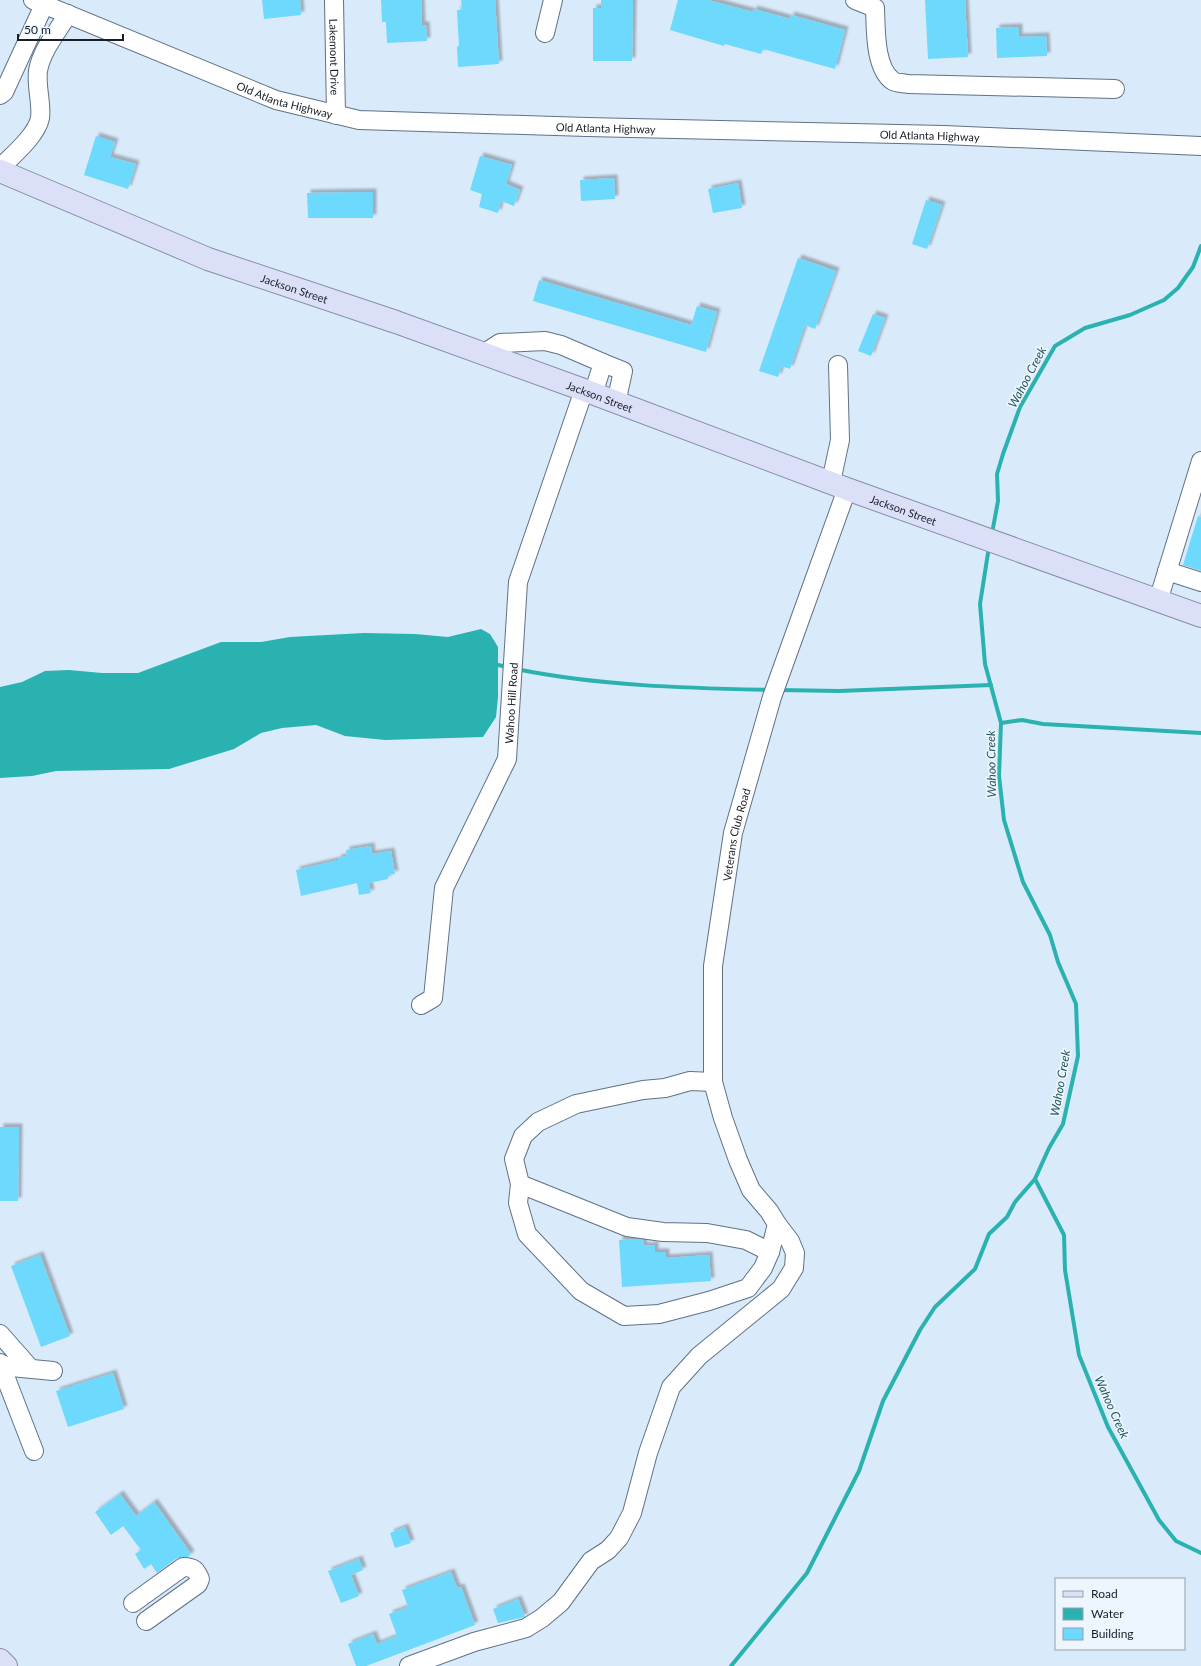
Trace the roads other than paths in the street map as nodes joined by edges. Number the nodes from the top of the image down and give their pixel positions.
1 (334, 0) edge
2 (553, 0) edge
3 (855, 0) edge
4 (39, 2) edge
5 (68, 14) junction
6 (545, 33) dead end
7 (7, 65) edge
8 (1115, 89) dead end
9 (0, 95) edge
10 (336, 115) junction
11 (1201, 146) edge
12 (0, 168) edge
13 (0, 171) edge
14 (483, 354) junction
15 (603, 363) junction
16 (838, 365) dead end
17 (589, 392) junction
18 (616, 403) junction
19 (1201, 461) edge
20 (839, 486) junction
21 (1168, 571) junction
22 (1201, 582) edge
23 (1158, 601) junction
24 (1201, 616) edge
25 (421, 1005) dead end
26 (713, 1082) junction
27 (520, 1184) junction
28 (777, 1224) junction
29 (770, 1252) junction
30 (0, 1334) edge
31 (0, 1364) edge
32 (30, 1368) junction
33 (53, 1371) dead end
34 (34, 1451) dead end
35 (133, 1604) dead end
36 (146, 1621) dead end
37 (0, 1660) edge
38 (6, 1666) edge
39 (409, 1666) edge

1 - 10 street, Lakemont Drive
2 - 6 street
3 - 8 street
4 - 5 street, Old Atlanta Highway
4 - 7 street
5 - 10 street, Old Atlanta Highway
5 - 12 street
7 - 9 street
10 - 11 street, Old Atlanta Highway
13 - 14 main road, Jackson Street
14 - 15 street
14 - 17 main road, Jackson Street
15 - 17 street
15 - 18 street
16 - 20 street, Veterans Club Road
17 - 18 main road, Jackson Street
17 - 25 street, Wahoo Hill Road
18 - 20 main road, Jackson Street
19 - 21 street
20 - 23 main road, Jackson Street
20 - 26 street, Veterans Club Road
21 - 22 street
21 - 23 street
23 - 24 main road, Jackson Street
26 - 27 street
26 - 28 street, Veterans Club Road
27 - 29 street
27 - 29 street
28 - 29 street
28 - 39 street, Veterans Club Road
30 - 32 street
31 - 32 street
31 - 34 street
32 - 33 street
35 - 36 street
37 - 38 main road

